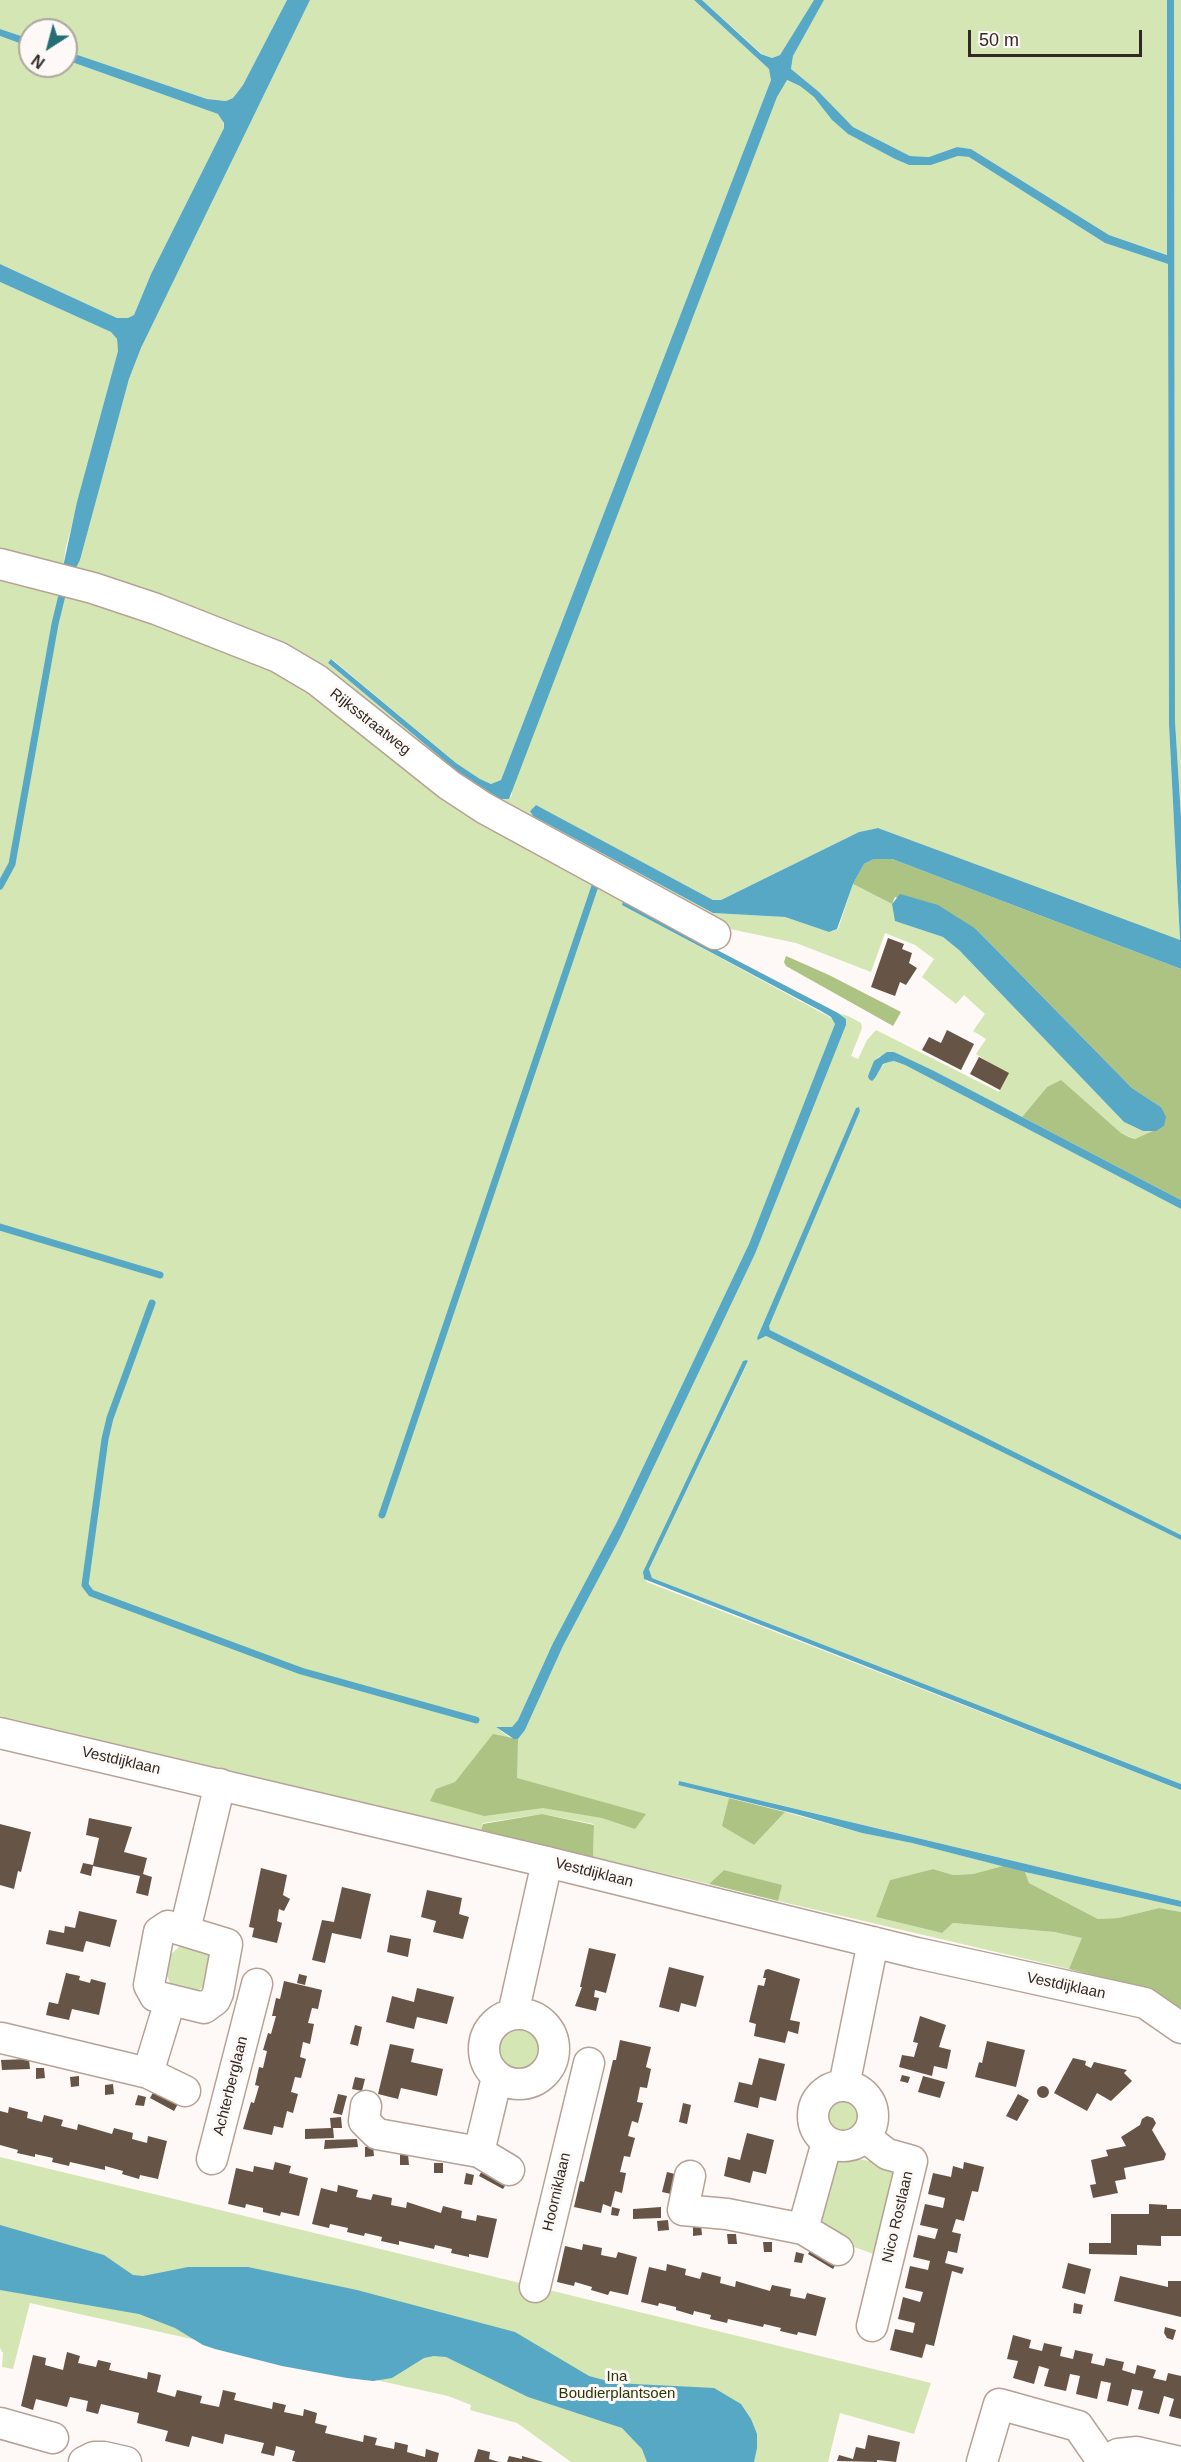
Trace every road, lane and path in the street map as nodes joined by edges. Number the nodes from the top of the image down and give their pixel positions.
1 (0, 564) edge
2 (716, 934) dead end
3 (0, 1733) edge
4 (220, 1784) junction
5 (547, 1862) junction
6 (185, 1930) junction
7 (873, 1942) junction
8 (257, 1983) dead end
9 (215, 2000) junction
10 (170, 2001) junction
11 (249, 2013) junction
12 (513, 2014) junction
13 (1181, 2028) edge
14 (2, 2038) dead end
15 (590, 2063) dead end
16 (148, 2073) junction
17 (497, 2077) junction
18 (539, 2079) junction
19 (844, 2086) junction
20 (185, 2091) dead end
21 (580, 2097) junction
22 (366, 2106) dead end
23 (865, 2137) junction
24 (827, 2142) junction
25 (479, 2151) junction
26 (212, 2159) dead end
27 (509, 2170) dead end
28 (690, 2176) dead end
29 (802, 2229) junction
30 (838, 2250) dead end
31 (535, 2287) dead end
32 (872, 2326) dead end
33 (0, 2423) edge
34 (53, 2438) dead end
35 (84, 2462) edge
36 (126, 2462) edge
37 (982, 2462) edge
38 (1103, 2462) edge
39 (1180, 2462) edge

1 - 2 street, Rijksstraatweg
3 - 4 street, Vestdijklaan
4 - 5 street, Vestdijklaan
4 - 6 street
5 - 7 street, Vestdijklaan
5 - 12 street
6 - 9 street
6 - 10 street
7 - 13 street, Vestdijklaan
7 - 19 street
8 - 11 street, Achterberglaan
9 - 10 street
9 - 11 street
10 - 16 street
11 - 26 street, Achterberglaan
12 - 17 street
12 - 18 street
14 - 16 street
15 - 21 street, Hoorniklaan
16 - 20 street
17 - 18 street
17 - 25 street
18 - 21 street
19 - 23 street
19 - 24 street
21 - 31 street, Hoorniklaan
22 - 25 street
23 - 24 street
23 - 32 street, Nico Rostlaan
24 - 29 street
25 - 27 street
28 - 29 street
29 - 30 street
33 - 34 street
35 - 36 street
37 - 38 street
38 - 39 street

